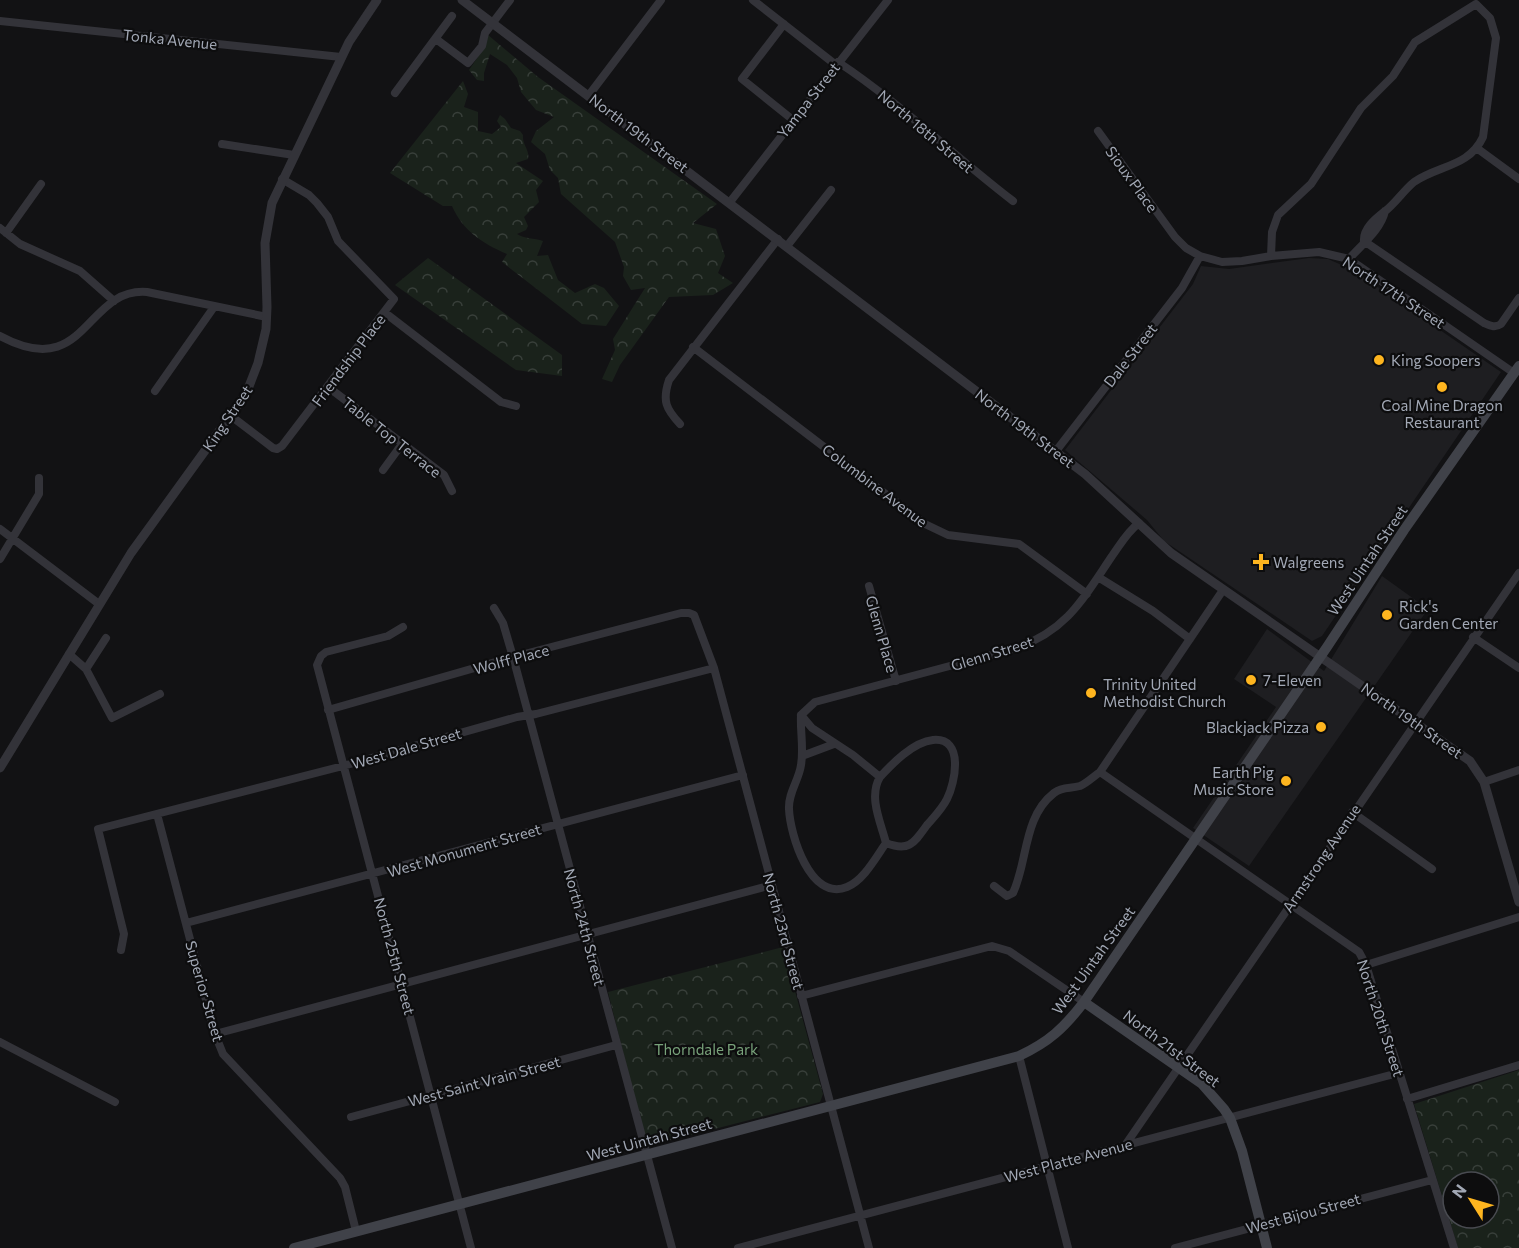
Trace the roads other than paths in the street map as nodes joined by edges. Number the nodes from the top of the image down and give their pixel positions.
1 (377, 0) edge
2 (462, 0) edge
3 (510, 0) edge
4 (661, 0) edge
5 (753, 0) edge
6 (888, 0) edge
7 (1478, 2) edge
8 (452, 16) dead end
9 (0, 21) edge
10 (493, 23) junction
11 (784, 24) junction
12 (436, 39) junction
13 (341, 57) junction
14 (837, 64) junction
15 (395, 93) dead end
16 (589, 95) junction
17 (793, 120) junction
18 (1098, 131) dead end
19 (222, 144) dead end
20 (1478, 149) junction
21 (294, 155) junction
22 (282, 179) junction
23 (1519, 179) edge
24 (41, 184) dead end
25 (831, 190) dead end
26 (1013, 201) dead end
27 (730, 202) junction
28 (1166, 226) joint
29 (3, 230) edge
30 (778, 239) junction
31 (1364, 241) junction
32 (787, 246) junction
33 (1200, 256) junction
34 (1272, 256) junction
35 (1349, 259) junction
36 (1519, 298) edge
37 (114, 302) junction
38 (214, 307) junction
39 (384, 312) junction
40 (267, 317) junction
41 (0, 336) edge
42 (693, 347) junction
43 (1517, 369) edge
44 (328, 387) junction
45 (155, 391) dead end
46 (516, 406) dead end
47 (231, 416) junction
48 (680, 424) dead end
49 (402, 444) junction
50 (1056, 451) junction
51 (383, 470) dead end
52 (39, 478) dead end
53 (452, 490) dead end
54 (1139, 523) junction
55 (0, 529) edge
56 (13, 538) junction
57 (0, 559) edge
58 (1519, 573) edge
59 (1098, 577) junction
60 (869, 586) dead end
61 (1223, 590) junction
62 (1087, 594) junction
63 (99, 604) junction
64 (494, 608) dead end
65 (694, 615) joint
66 (403, 627) dead end
67 (106, 638) dead end
68 (1473, 638) junction
69 (1190, 639) junction
70 (69, 654) junction
71 (513, 657) junction
72 (1321, 657) junction
73 (714, 668) junction
74 (1519, 668) edge
75 (86, 669) junction
76 (896, 681) junction
77 (159, 694) dead end
78 (328, 710) junction
79 (527, 715) junction
80 (801, 715) junction
81 (1415, 721) junction
82 (834, 744) junction
83 (802, 756) junction
84 (343, 766) junction
85 (0, 768) edge
86 (1519, 770) edge
87 (1100, 772) junction
88 (743, 775) junction
89 (880, 777) junction
90 (1484, 782) junction
91 (1352, 812) junction
92 (158, 814) junction
93 (557, 824) junction
94 (1196, 838) junction
95 (886, 843) junction
96 (1432, 869) dead end
97 (373, 875) junction
98 (772, 885) junction
99 (994, 886) dead end
100 (1519, 902) edge
101 (1290, 903) junction
102 (1519, 917) edge
103 (186, 923) junction
104 (586, 934) junction
105 (121, 950) dead end
106 (1366, 965) junction
107 (402, 984) junction
108 (801, 996) junction
109 (1084, 1002) junction
110 (215, 1034) junction
111 (0, 1042) edge
112 (616, 1045) junction
113 (1018, 1056) junction
114 (1519, 1065) edge
115 (1178, 1067) junction
116 (1398, 1073) junction
117 (431, 1096) junction
118 (1407, 1099) junction
119 (115, 1102) dead end
120 (832, 1106) junction
121 (351, 1117) dead end
122 (1230, 1118) junction
123 (1126, 1144) junction
124 (645, 1156) junction
125 (1046, 1166) junction
126 (1432, 1180) junction
127 (460, 1205) junction
128 (860, 1215) junction
129 (1260, 1224) junction
130 (356, 1232) junction
131 (294, 1248) edge
132 (471, 1248) edge
133 (672, 1248) edge
134 (738, 1248) edge
135 (869, 1248) edge
136 (1068, 1248) edge
137 (1175, 1248) edge
138 (1267, 1248) edge
139 (1454, 1248) edge

1 - 13 street, King Street
2 - 10 street, North 19th Street
3 - 10 street
4 - 16 street
5 - 11 street, North 18th Street
6 - 14 street, Yampa Street
7 - 20 street
7 - 34 street
8 - 12 street
9 - 13 street, Tonka Avenue
10 - 12 street
10 - 16 street, North 19th Street
11 - 14 street, North 18th Street
11 - 17 street
12 - 15 street
13 - 21 street, King Street
14 - 17 street, Yampa Street
14 - 26 street, North 18th Street
16 - 27 street, North 19th Street
17 - 27 street, Yampa Street
18 - 28 street, Sioux Place
19 - 21 street
20 - 23 street
20 - 31 street
21 - 22 street, King Street
22 - 39 street, Friendship Place
22 - 40 street, King Street
24 - 29 street
25 - 32 street
27 - 30 street, North 19th Street
28 - 33 street, North 17th Street
29 - 37 street
30 - 32 street, North 19th Street
30 - 42 street
31 - 35 street
31 - 36 street
32 - 50 street, North 19th Street
33 - 34 street, North 17th Street
33 - 50 street, Dale Street
34 - 35 street, North 17th Street
35 - 43 street, North 17th Street
37 - 38 street
37 - 41 street
38 - 40 street
38 - 45 street
39 - 44 street, Friendship Place
39 - 46 street
40 - 47 street, King Street
42 - 48 street
42 - 62 street, Columbine Avenue
43 - 72 main road, West Uintah Street
44 - 47 street, Friendship Place
44 - 49 street, Table Top Terrace
47 - 63 street, King Street
49 - 51 street
49 - 53 street, Table Top Terrace
50 - 54 street, North 19th Street
52 - 56 street
54 - 59 street, Glenn Street
54 - 61 street, North 19th Street
55 - 56 street
56 - 57 street
56 - 63 street
58 - 68 street, Armstrong Avenue
59 - 62 street, Glenn Street
59 - 69 street
60 - 76 street, Glenn Place
61 - 69 street
61 - 72 street, North 19th Street
62 - 76 street, Glenn Street
63 - 70 street, King Street
64 - 71 street, North 24th Street
65 - 71 street, Wolff Place
65 - 73 street, North 23rd Street
66 - 78 street, North 25th Street
67 - 75 street
68 - 74 street
68 - 81 street, Armstrong Avenue
69 - 87 street
70 - 75 street
70 - 85 street, King Street
71 - 78 street, Wolff Place
71 - 79 street, North 24th Street
72 - 81 street, North 19th Street
72 - 94 main road, West Uintah Street
73 - 79 street, West Dale Street
73 - 88 street, North 23rd Street
75 - 77 street
76 - 80 street, Glenn Street
78 - 84 street, North 25th Street
79 - 84 street, West Dale Street
79 - 93 street, North 24th Street
80 - 82 street
80 - 83 street
81 - 90 street, North 19th Street
81 - 91 street, Armstrong Avenue
82 - 83 street
82 - 89 street
83 - 95 street
84 - 92 street, West Dale Street
84 - 97 street, North 25th Street
86 - 90 street
87 - 94 street, North 20th Street
87 - 99 street
88 - 93 street, West Monument Street
88 - 98 street, North 23rd Street
89 - 95 street
89 - 95 street
90 - 100 street, North 19th Street
91 - 96 street
91 - 101 street, Armstrong Avenue
92 - 103 street, Superior Street
92 - 105 street, West Dale Street
93 - 97 street, West Monument Street
93 - 104 street, North 24th Street
94 - 101 street, North 20th Street
94 - 109 main road, West Uintah Street
97 - 103 street, West Monument Street
97 - 107 street, North 25th Street
98 - 104 street
98 - 108 street, North 23rd Street
101 - 106 street, North 20th Street
101 - 115 street, Armstrong Avenue
102 - 106 street
103 - 110 street, Superior Street
104 - 107 street
104 - 112 street, North 24th Street
106 - 116 street, North 20th Street
107 - 110 street
107 - 117 street, North 25th Street
108 - 109 street, North 21st Street
108 - 120 street, North 23rd Street
109 - 113 main road, West Uintah Street
109 - 115 main road, North 21st Street
110 - 130 street, Superior Street
111 - 119 street
112 - 117 street, West Saint Vrain Street
112 - 124 street, North 24th Street
113 - 120 main road, West Uintah Street
113 - 125 street
114 - 118 street
115 - 122 main road, North 21st Street
115 - 123 street, Armstrong Avenue
116 - 118 street, North 20th Street
116 - 122 street, West Platte Avenue
117 - 121 street, West Saint Vrain Street
117 - 127 street, North 25th Street
118 - 126 street, North 20th Street
120 - 124 main road, West Uintah Street
120 - 128 street, North 23rd Street
122 - 123 street, West Platte Avenue
122 - 129 main road, North 21st Street
123 - 125 street, West Platte Avenue
124 - 127 main road, West Uintah Street
124 - 133 street, North 24th Street
125 - 128 street, West Platte Avenue
125 - 136 street
126 - 129 street, West Bijou Street
126 - 139 street, North 20th Street
127 - 130 main road, West Uintah Street
127 - 132 street, North 25th Street
128 - 134 street, West Platte Avenue
128 - 135 street, North 23rd Street
129 - 137 street, West Bijou Street
129 - 138 main road, North 21st Street
130 - 131 main road, West Uintah Street

